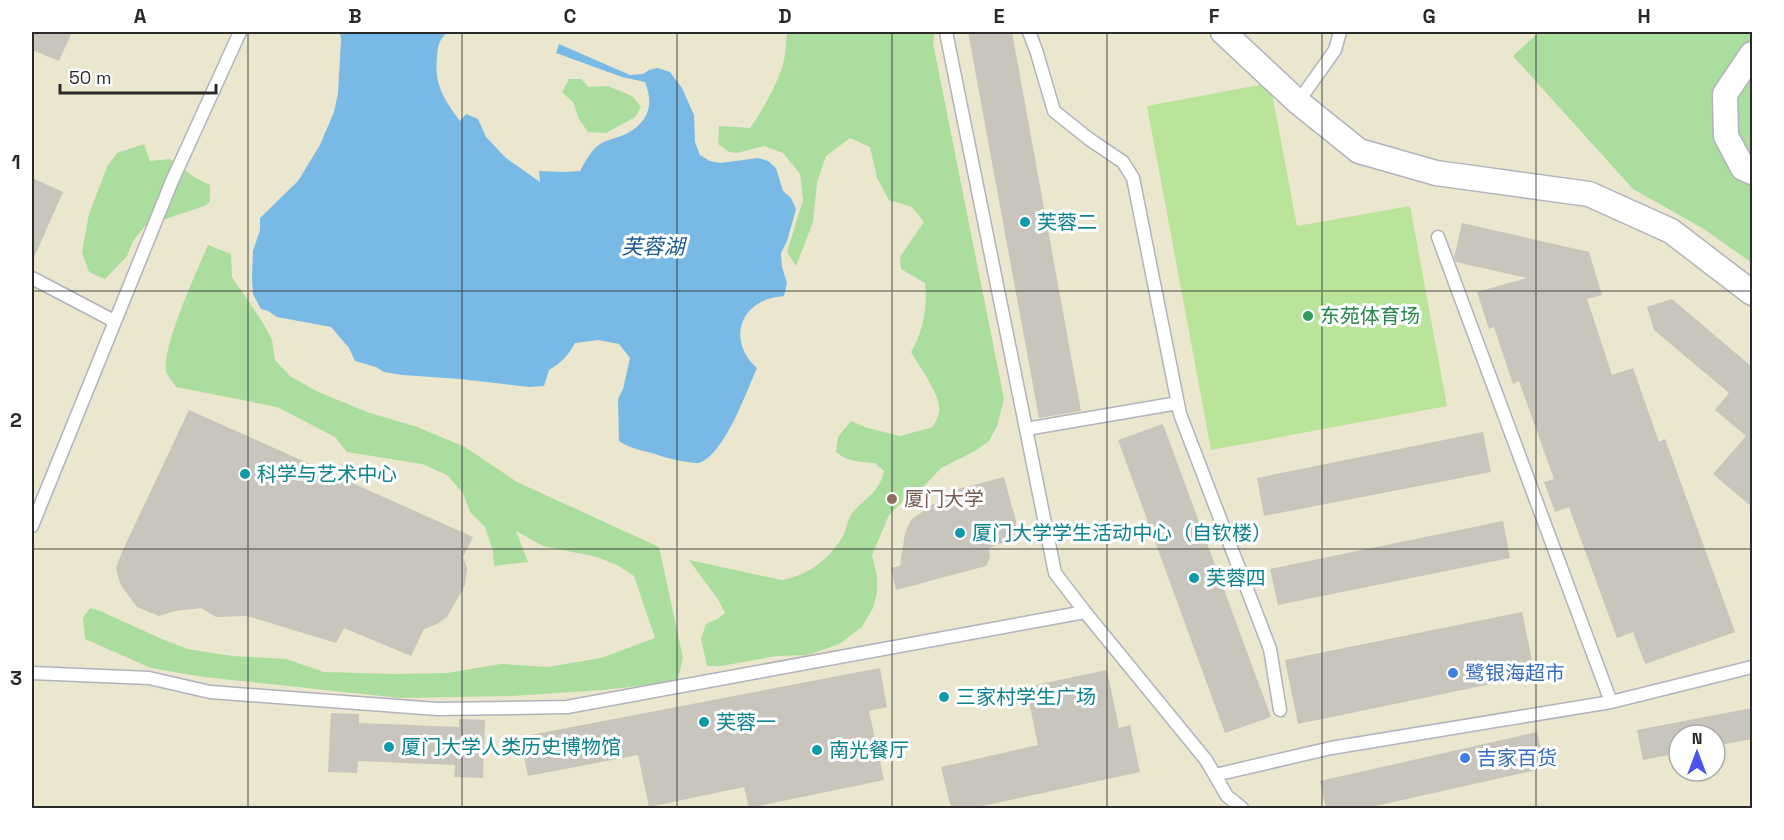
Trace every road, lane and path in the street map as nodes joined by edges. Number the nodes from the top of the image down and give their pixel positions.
1 (240, 32) edge
2 (946, 32) edge
3 (1029, 32) edge
4 (1223, 32) edge
5 (1340, 32) edge
6 (1752, 54) edge
7 (1298, 102) junction
8 (1752, 172) edge
9 (1438, 237) dead end
10 (32, 278) edge
11 (1752, 293) edge
12 (114, 321) junction
13 (1178, 403) junction
14 (1026, 429) junction
15 (32, 526) edge
16 (1085, 612) junction
17 (1752, 667) edge
18 (32, 673) edge
19 (1611, 702) junction
20 (1280, 711) dead end
21 (1215, 775) junction
22 (1242, 808) edge

1 - 12 lane
2 - 14 lane
3 - 13 lane
4 - 7 street
5 - 7 lane
6 - 8 street
7 - 11 street
9 - 19 lane
10 - 12 lane
12 - 15 lane
13 - 14 lane
13 - 20 lane
14 - 16 lane
16 - 18 lane
16 - 21 lane
17 - 19 lane
19 - 21 lane
21 - 22 lane

